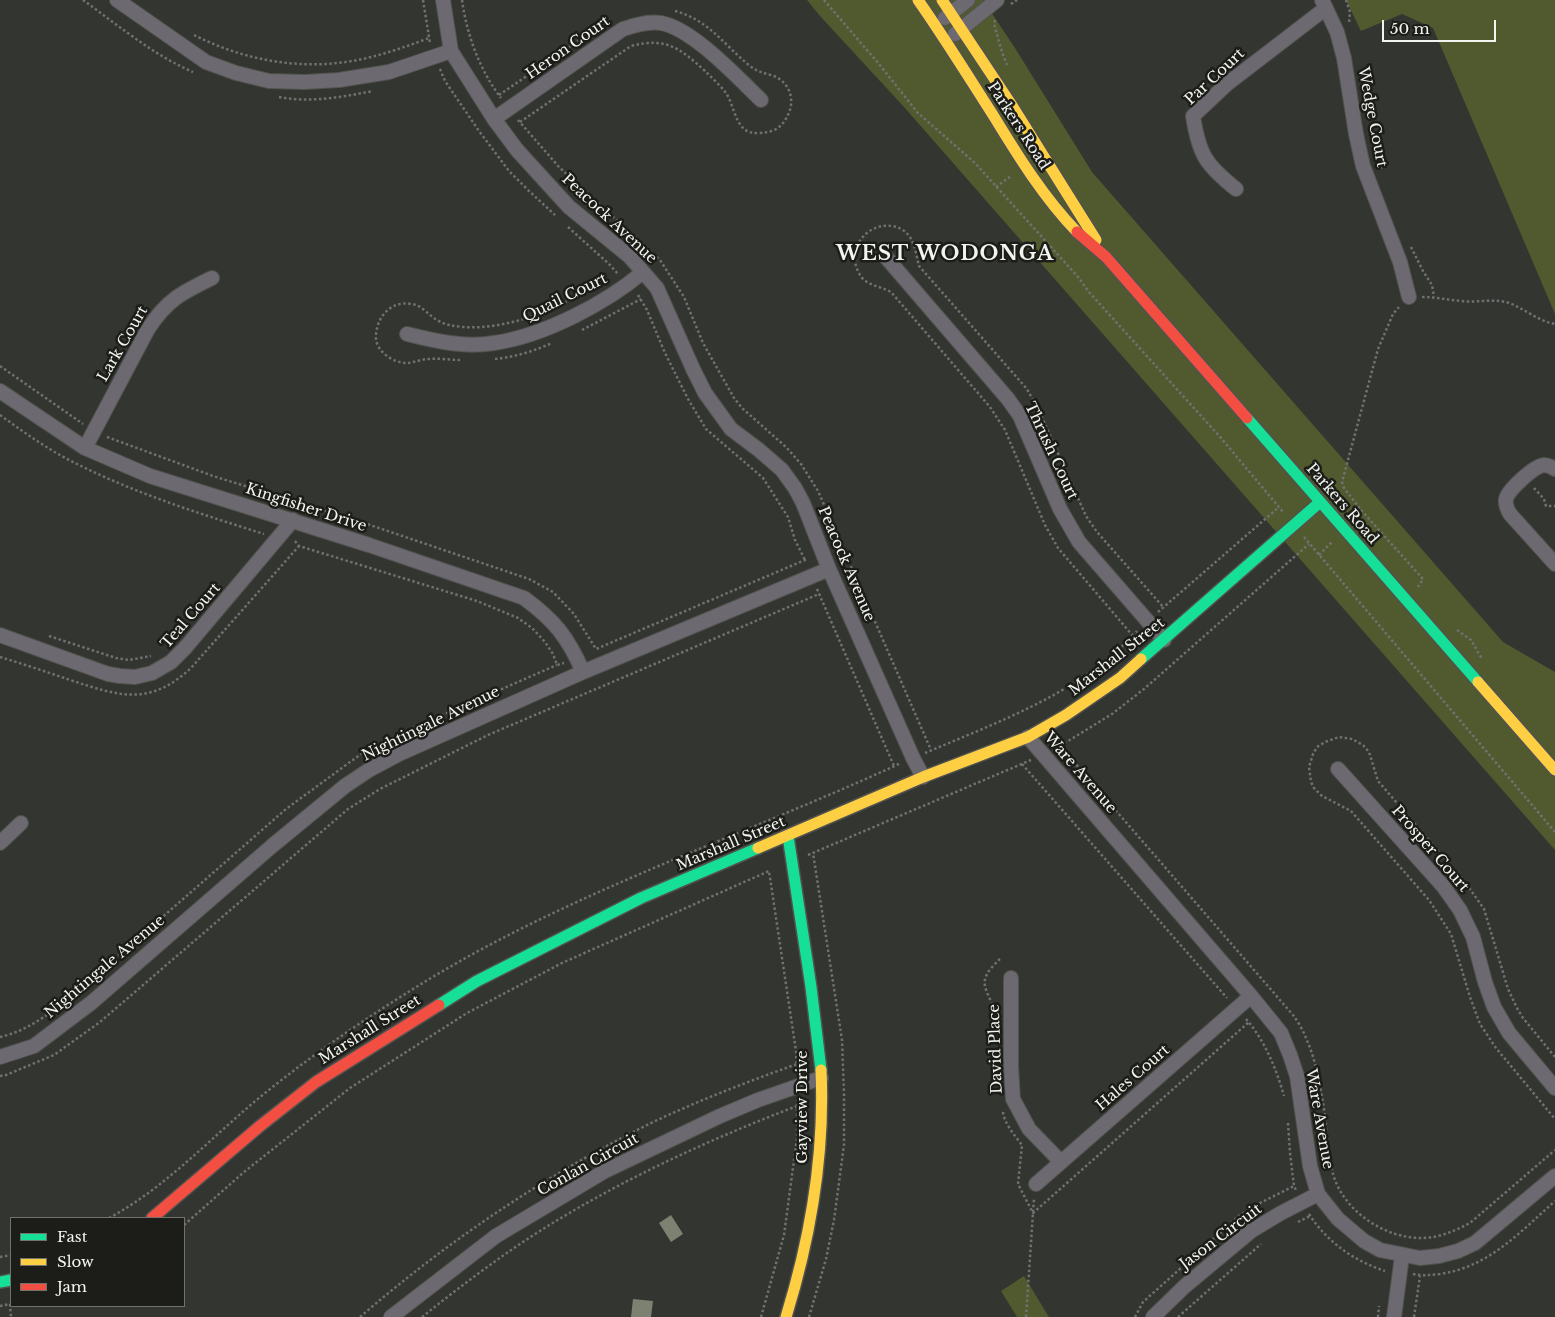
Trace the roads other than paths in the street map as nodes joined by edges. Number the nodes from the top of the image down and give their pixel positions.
1 (117, 0) edge
2 (443, 0) edge
3 (918, 0) edge
4 (942, 0) edge
5 (968, 0) edge
6 (997, 0) edge
7 (1324, 4) edge
8 (951, 13) junction
9 (936, 25) junction
10 (962, 29) junction
11 (946, 40) junction
12 (451, 51) junction
13 (761, 100) dead end
14 (494, 119) junction
15 (1236, 189) dead end
16 (886, 256) dead end
17 (1106, 257) junction
18 (643, 272) junction
19 (212, 278) dead end
20 (1409, 296) road end
21 (407, 334) dead end
22 (0, 391) edge
23 (85, 448) junction
24 (1555, 469) edge
25 (1320, 502) junction
26 (293, 520) junction
27 (1555, 564) edge
28 (829, 569) junction
29 (0, 635) edge
30 (1164, 640) junction
31 (583, 672) junction
32 (1028, 737) junction
33 (1338, 769) dead end
34 (1555, 770) edge
35 (923, 777) junction
36 (21, 822) dead end
37 (788, 836) junction
38 (0, 844) edge
39 (1011, 978) dead end
40 (1251, 996) junction
41 (0, 1057) edge
42 (821, 1078) junction
43 (1555, 1088) edge
44 (1061, 1162) junction
45 (1555, 1176) edge
46 (1036, 1184) road end
47 (1318, 1194) junction
48 (153, 1217) edge
49 (1402, 1256) junction
50 (392, 1317) edge
51 (786, 1317) edge
52 (1153, 1317) edge
53 (1394, 1317) edge

1 - 12 street
2 - 12 street, Peacock Avenue
3 - 9 street, Parkers Road
4 - 8 street, Parkers Road
5 - 8 street
6 - 10 street
7 - 15 street, Par Court
7 - 20 street, Wedge Court
8 - 9 street
8 - 10 street, Parkers Road
9 - 11 street, Parkers Road
10 - 11 street
10 - 17 street, Parkers Road
11 - 17 street, Parkers Road
12 - 14 street, Peacock Avenue
13 - 14 street, Heron Court
14 - 18 street, Peacock Avenue
16 - 30 street, Thrush Court
17 - 25 street, Parkers Road
18 - 21 street, Quail Court
18 - 28 street, Peacock Avenue
19 - 23 street, Lark Court
22 - 23 street, Kingfisher Drive
23 - 26 street, Kingfisher Drive
24 - 27 street
25 - 30 street, Marshall Street
25 - 34 street, Parkers Road
26 - 29 street, Teal Court
26 - 31 street, Kingfisher Drive
28 - 31 street, Nightingale Avenue
28 - 35 street, Peacock Avenue
30 - 32 street, Marshall Street
31 - 41 street, Nightingale Avenue
32 - 35 street, Marshall Street
32 - 40 street, Ware Avenue
33 - 43 street, Prosper Court
35 - 37 street, Marshall Street
36 - 38 street
37 - 42 street, Gayview Drive
37 - 48 street, Marshall Street
39 - 44 street, David Place
40 - 44 street, Hales Court
40 - 47 street, Ware Avenue
42 - 50 street, Conlan Circuit
42 - 51 street, Gayview Drive
44 - 46 street, Hales Court
45 - 49 street, Ware Avenue
47 - 49 street, Ware Avenue
47 - 52 street, Jason Circuit
49 - 53 street

